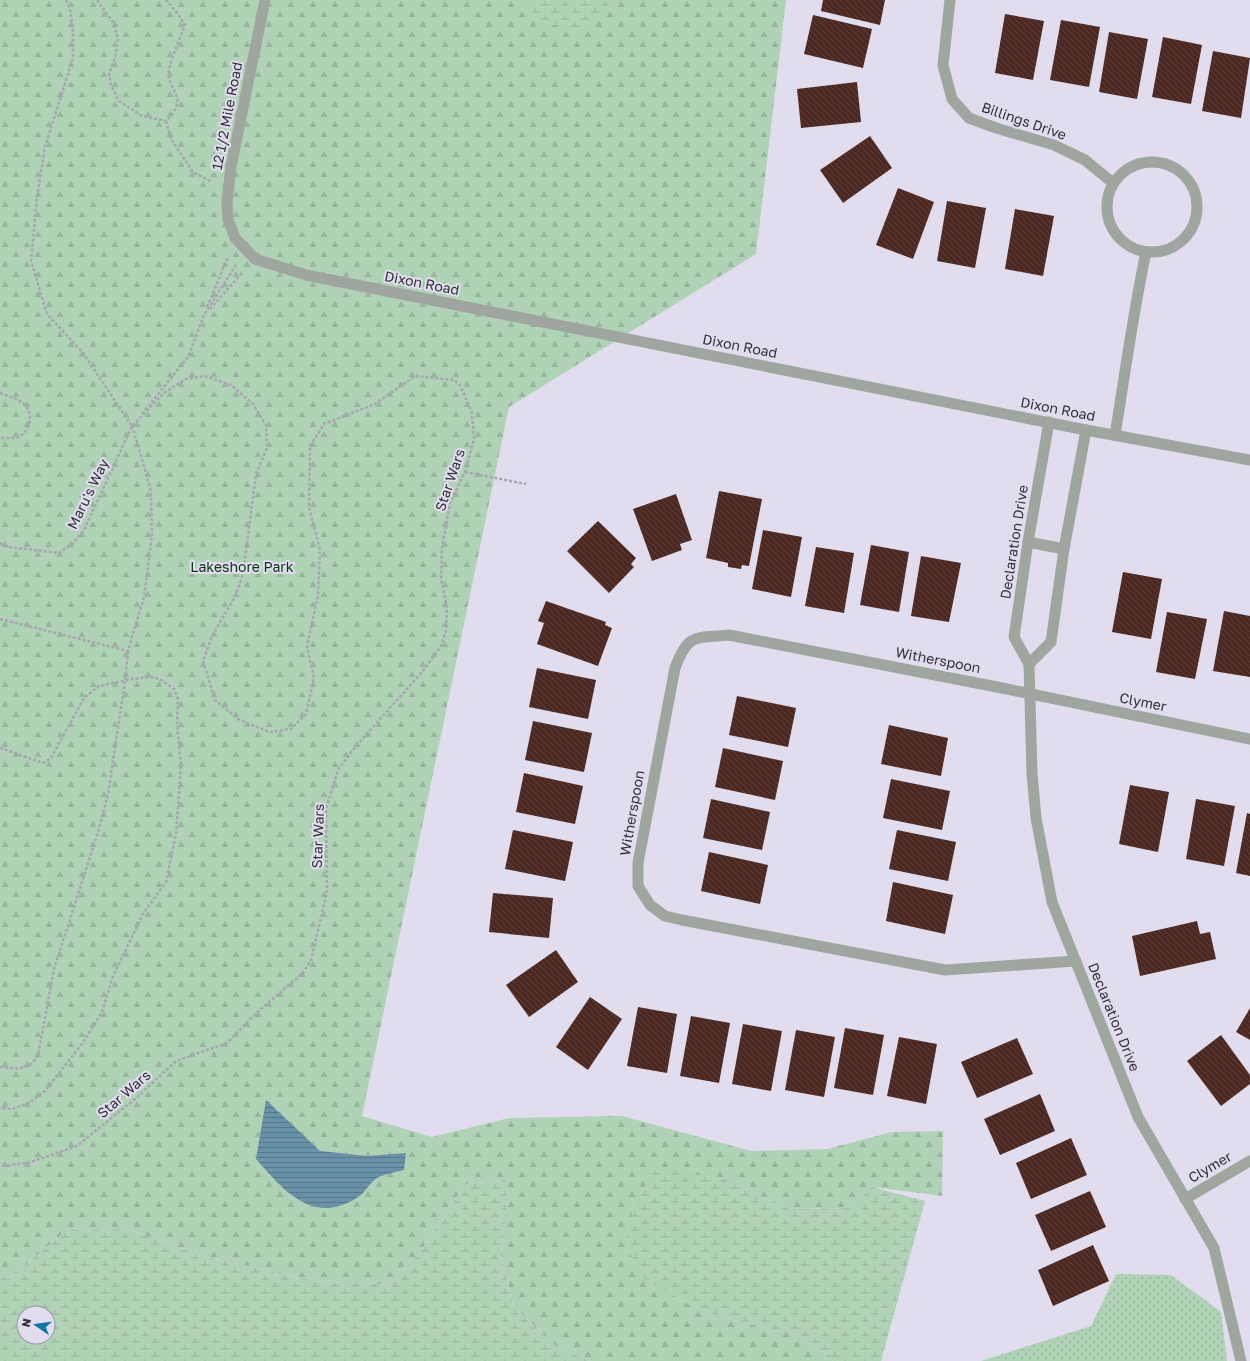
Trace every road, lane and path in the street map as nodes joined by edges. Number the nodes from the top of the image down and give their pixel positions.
1 (66, 0) edge
2 (97, 0) edge
3 (166, 0) edge
4 (265, 0) edge
5 (950, 0) edge
6 (166, 121) junction
7 (1113, 183) junction
8 (228, 190) junction
9 (235, 238) junction
10 (246, 250) junction
11 (1146, 252) junction
12 (255, 259) junction
13 (204, 315) junction
14 (0, 393) edge
15 (1049, 422) junction
16 (132, 426) junction
17 (1086, 430) junction
18 (1115, 435) junction
19 (0, 438) edge
20 (1250, 460) edge
21 (465, 472) junction
22 (526, 484) dead end
23 (1028, 542) junction
24 (0, 543) edge
25 (1064, 549) junction
26 (0, 619) edge
27 (128, 651) junction
28 (1029, 664) junction
29 (125, 681) junction
30 (1030, 694) junction
31 (1250, 739) edge
32 (0, 748) edge
33 (1076, 961) junction
34 (0, 1067) edge
35 (0, 1108) edge
36 (1250, 1161) edge
37 (0, 1166) edge
38 (1185, 1198) junction
39 (1241, 1361) edge

1 - 16 path
2 - 6 path
3 - 6 path
4 - 8 street, 12 1/2 Mile Road
5 - 7 street, Billings Drive
6 - 8 path
7 - 11 street
7 - 11 street
8 - 9 street, 12 1/2 Mile Road
9 - 10 street, Dixon Road
9 - 13 path
10 - 12 street, Dixon Road
10 - 13 path
11 - 18 street
12 - 13 path
12 - 15 street, Dixon Road
13 - 16 path
14 - 19 path
15 - 17 street, Dixon Road
15 - 23 street, Declaration Drive
16 - 21 path, Star Wars
16 - 24 path, Maru's Way
16 - 27 path
17 - 18 street, Dixon Road
17 - 25 street
18 - 20 street, Dixon Road
21 - 22 path
21 - 37 path, Star Wars
23 - 25 street
23 - 28 street, Declaration Drive
25 - 28 street
26 - 27 path
27 - 29 path
28 - 30 street, Declaration Drive
29 - 32 path
29 - 34 path
29 - 35 path
30 - 31 street, Clymer
30 - 33 street, Declaration Drive
30 - 33 street, Witherspoon
33 - 38 street, Declaration Drive
36 - 38 street, Clymer
38 - 39 street, Declaration Drive

